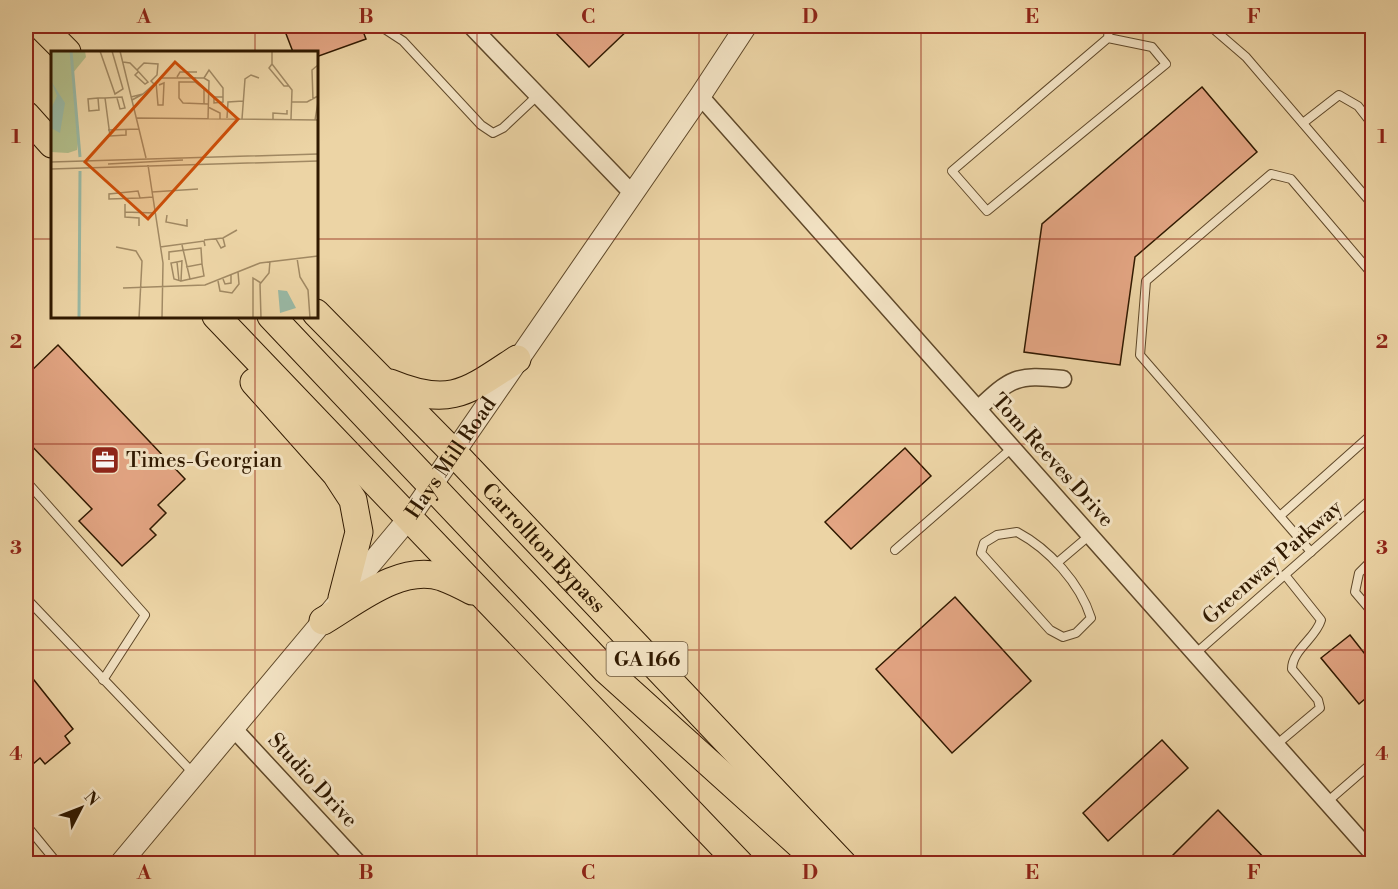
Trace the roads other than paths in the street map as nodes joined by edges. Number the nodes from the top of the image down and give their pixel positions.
1 (41, 26) edge
2 (380, 26) edge
3 (471, 26) edge
4 (746, 26) edge
5 (1109, 26) edge
6 (1210, 26) edge
7 (1108, 38) junction
8 (66, 51) edge
9 (26, 95) edge
10 (538, 95) junction
11 (700, 96) junction
12 (26, 115) edge
13 (51, 117) edge
14 (1303, 123) junction
15 (1372, 124) edge
16 (51, 143) edge
17 (632, 193) junction
18 (1372, 204) edge
19 (1372, 274) edge
20 (318, 315) edge
21 (206, 318) edge
22 (218, 318) edge
23 (273, 318) edge
24 (517, 358) junction
25 (1063, 379) dead end
26 (382, 380) junction
27 (978, 409) junction
28 (1372, 434) edge
29 (1012, 448) junction
30 (454, 453) junction
31 (26, 481) edge
32 (430, 487) junction
33 (1372, 498) edge
34 (1280, 516) junction
35 (409, 518) junction
36 (1090, 535) junction
37 (895, 550) dead end
38 (1311, 552) junction
39 (1372, 560) edge
40 (1057, 564) junction
41 (1285, 575) junction
42 (484, 596) junction
43 (26, 598) edge
44 (342, 598) junction
45 (1372, 612) edge
46 (323, 621) junction
47 (1195, 654) junction
48 (104, 680) junction
49 (233, 728) junction
50 (1276, 745) junction
51 (1372, 763) edge
52 (194, 775) junction
53 (1327, 802) junction
54 (26, 825) edge
55 (1372, 853) edge
56 (58, 864) edge
57 (120, 864) edge
58 (359, 864) edge
59 (740, 864) edge
60 (821, 864) edge
61 (843, 864) edge

1 - 8 main road
2 - 10 lane
3 - 10 street
4 - 11 street, Hays Mill Road
5 - 7 lane
6 - 14 lane
7 - 7 lane
9 - 13 main road
10 - 17 street
11 - 17 street, Hays Mill Road
11 - 27 street, Tom Reeves Drive
12 - 16 main road
14 - 15 lane
14 - 18 lane
17 - 24 street, Hays Mill Road
19 - 34 lane
20 - 26 main road, Carrollton Bypass / GA 166
21 - 44 main road
22 - 35 main road
23 - 32 main road
24 - 26 main road
24 - 30 street, Hays Mill Road
25 - 27 street
26 - 30 main road, Carrollton Bypass / GA 166
27 - 29 street, Tom Reeves Drive
28 - 34 lane
29 - 36 street, Tom Reeves Drive
29 - 37 lane
30 - 32 street, Hays Mill Road
30 - 61 main road, Carrollton Bypass / GA 166
31 - 48 lane
32 - 35 street, Hays Mill Road
32 - 60 main road
33 - 38 lane, Greenway Parkway
34 - 38 lane
35 - 42 main road
35 - 44 street, Hays Mill Road
36 - 40 lane
36 - 47 street, Tom Reeves Drive
38 - 41 lane, Greenway Parkway
39 - 45 lane
40 - 40 lane
41 - 47 lane, Greenway Parkway
41 - 50 lane
42 - 46 main road
42 - 59 main road
43 - 48 lane
44 - 46 street, Hays Mill Road
46 - 49 street, Hays Mill Road
47 - 50 street, Tom Reeves Drive
48 - 52 lane
49 - 52 street, Hays Mill Road
49 - 58 street, Studio Drive
50 - 53 street, Tom Reeves Drive
51 - 53 lane
52 - 57 street, Hays Mill Road
53 - 55 street, Tom Reeves Drive
54 - 56 lane

